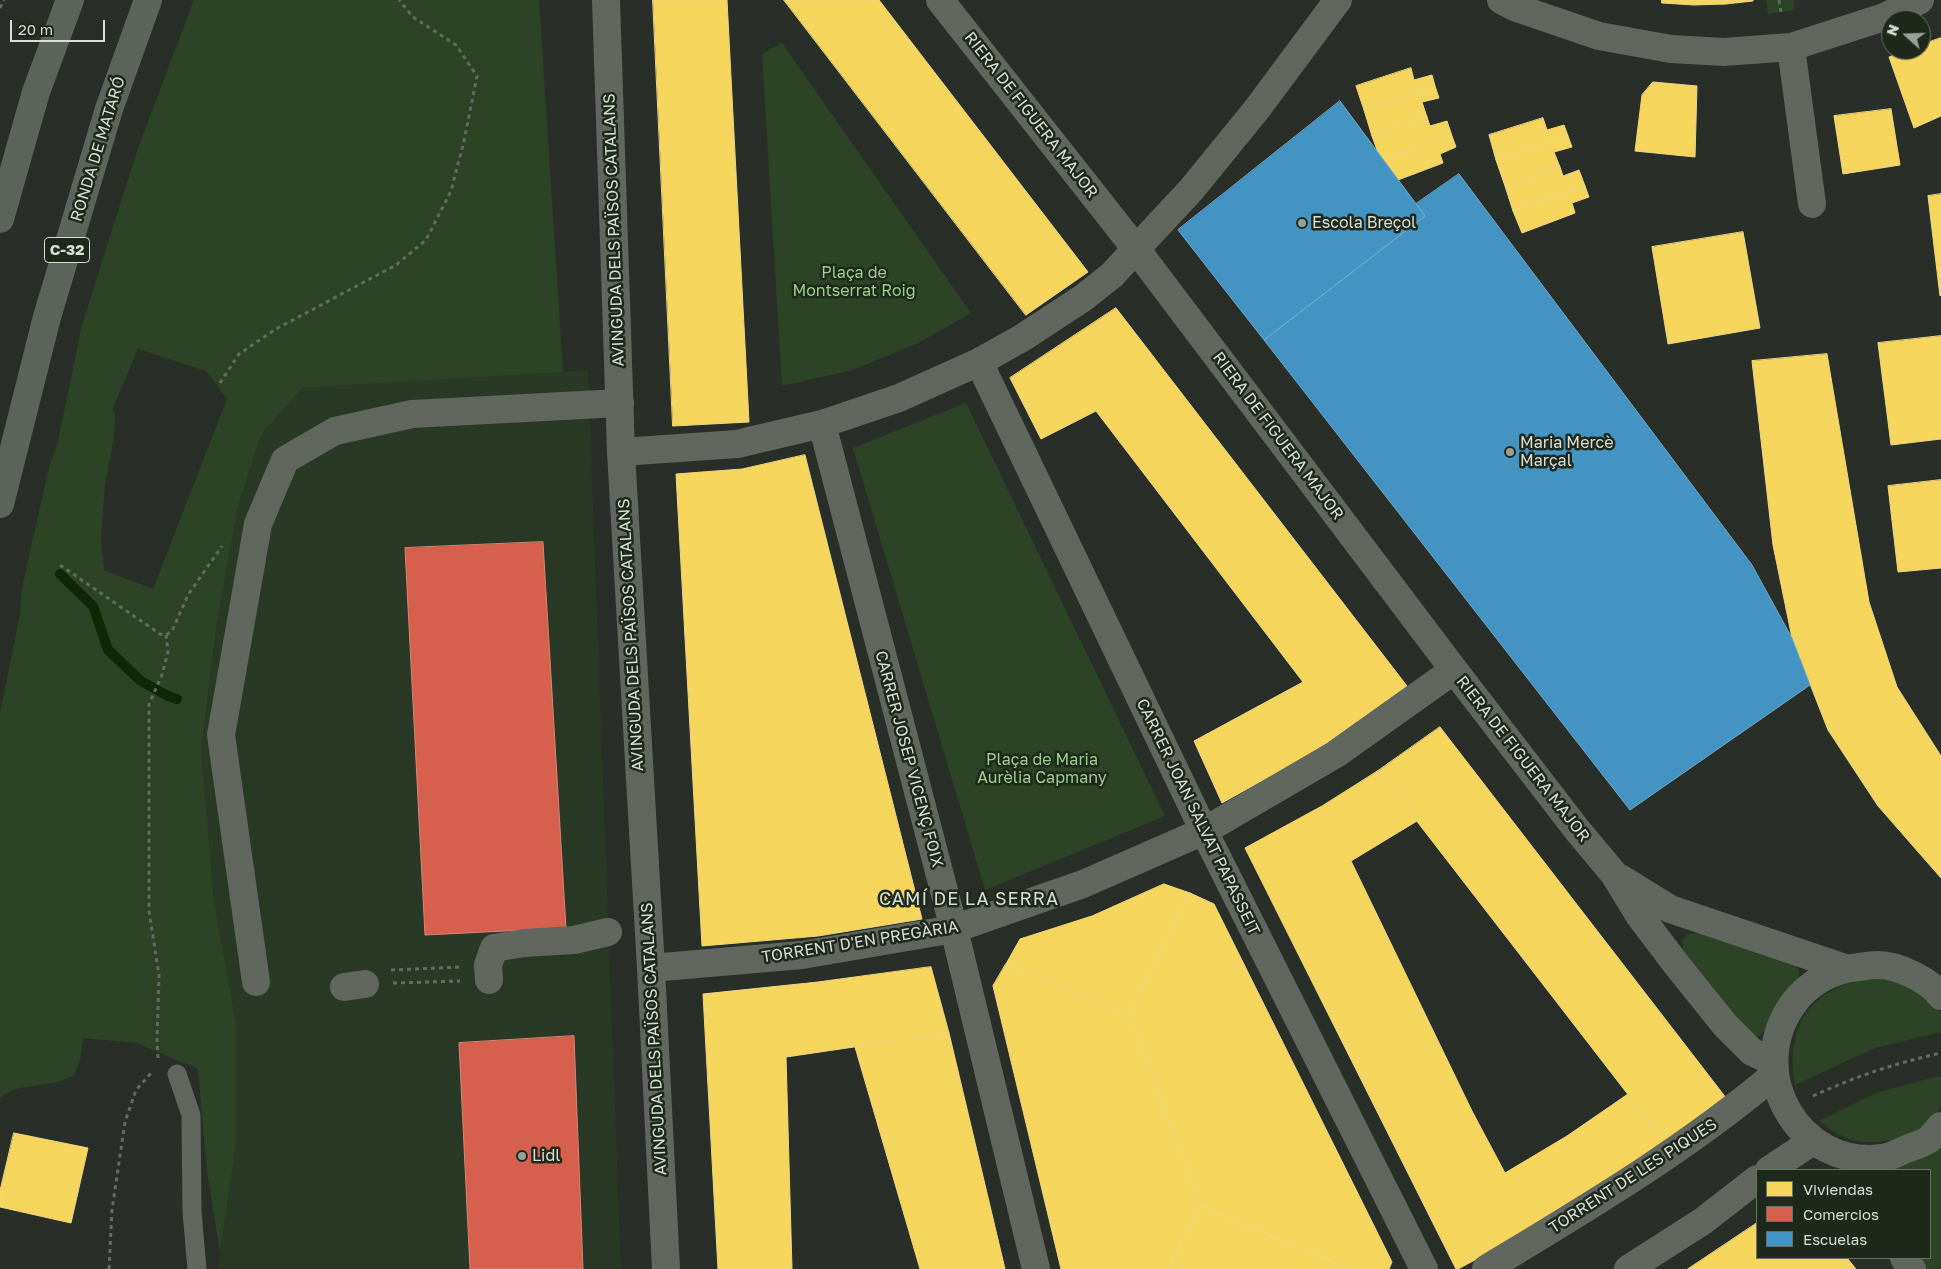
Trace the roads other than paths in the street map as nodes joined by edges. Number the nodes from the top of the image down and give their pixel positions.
1 (70, 0) edge
2 (148, 0) edge
3 (606, 0) edge
4 (940, 0) edge
5 (1338, 0) edge
6 (1501, 0) edge
7 (1920, 0) edge
8 (1791, 47) junction
9 (1812, 204) dead end
10 (0, 219) edge
11 (1136, 249) junction
12 (979, 362) junction
13 (620, 403) junction
14 (822, 424) junction
15 (621, 452) junction
16 (0, 504) edge
17 (1454, 670) junction
18 (1204, 831) junction
19 (1614, 874) junction
20 (954, 929) junction
21 (608, 932) dead end
22 (651, 968) junction
23 (1845, 968) junction
24 (488, 973) road end
25 (256, 982) dead end
26 (1940, 993) edge
27 (1774, 1068) junction
28 (168, 1072) road end
29 (1941, 1126) edge
30 (1828, 1154) edge
31 (1773, 1169) edge
32 (1756, 1180) edge
33 (197, 1269) edge
34 (666, 1269) edge
35 (1036, 1269) edge
36 (1424, 1269) edge
37 (1486, 1269) edge
38 (1628, 1269) edge

1 - 10 highway
2 - 16 highway, RONDA DE MATARÓ / C-32
3 - 13 street, AVINGUDA DELS PAÏSOS CATALANS
4 - 11 street, RIERA DE FIGUERA MAJOR
5 - 11 street
6 - 8 street
7 - 8 street
8 - 9 street
11 - 12 street
11 - 17 street, RIERA DE FIGUERA MAJOR
12 - 14 street
12 - 18 street, CARRER JOAN SALVAT PAPASSEIT
13 - 15 street, AVINGUDA DELS PAÏSOS CATALANS
13 - 25 street
14 - 15 street
14 - 20 street, CARRER JOSEP VICENÇ FOIX
15 - 22 street, AVINGUDA DELS PAÏSOS CATALANS
17 - 18 street, TORRENT D'EN PREGÀRIA
17 - 19 street, RIERA DE FIGUERA MAJOR
18 - 20 street, TORRENT D'EN PREGÀRIA
18 - 36 street, CARRER JOAN SALVAT PAPASSEIT
19 - 23 street
19 - 27 street
20 - 22 street, TORRENT D'EN PREGÀRIA
20 - 35 street, CARRER JOSEP VICENÇ FOIX
21 - 24 street
22 - 34 street, AVINGUDA DELS PAÏSOS CATALANS
23 - 26 street
23 - 27 street
27 - 30 street
27 - 37 street, TORRENT DE LES PIQUES
28 - 33 lane
29 - 30 street
30 - 31 street
32 - 38 street

